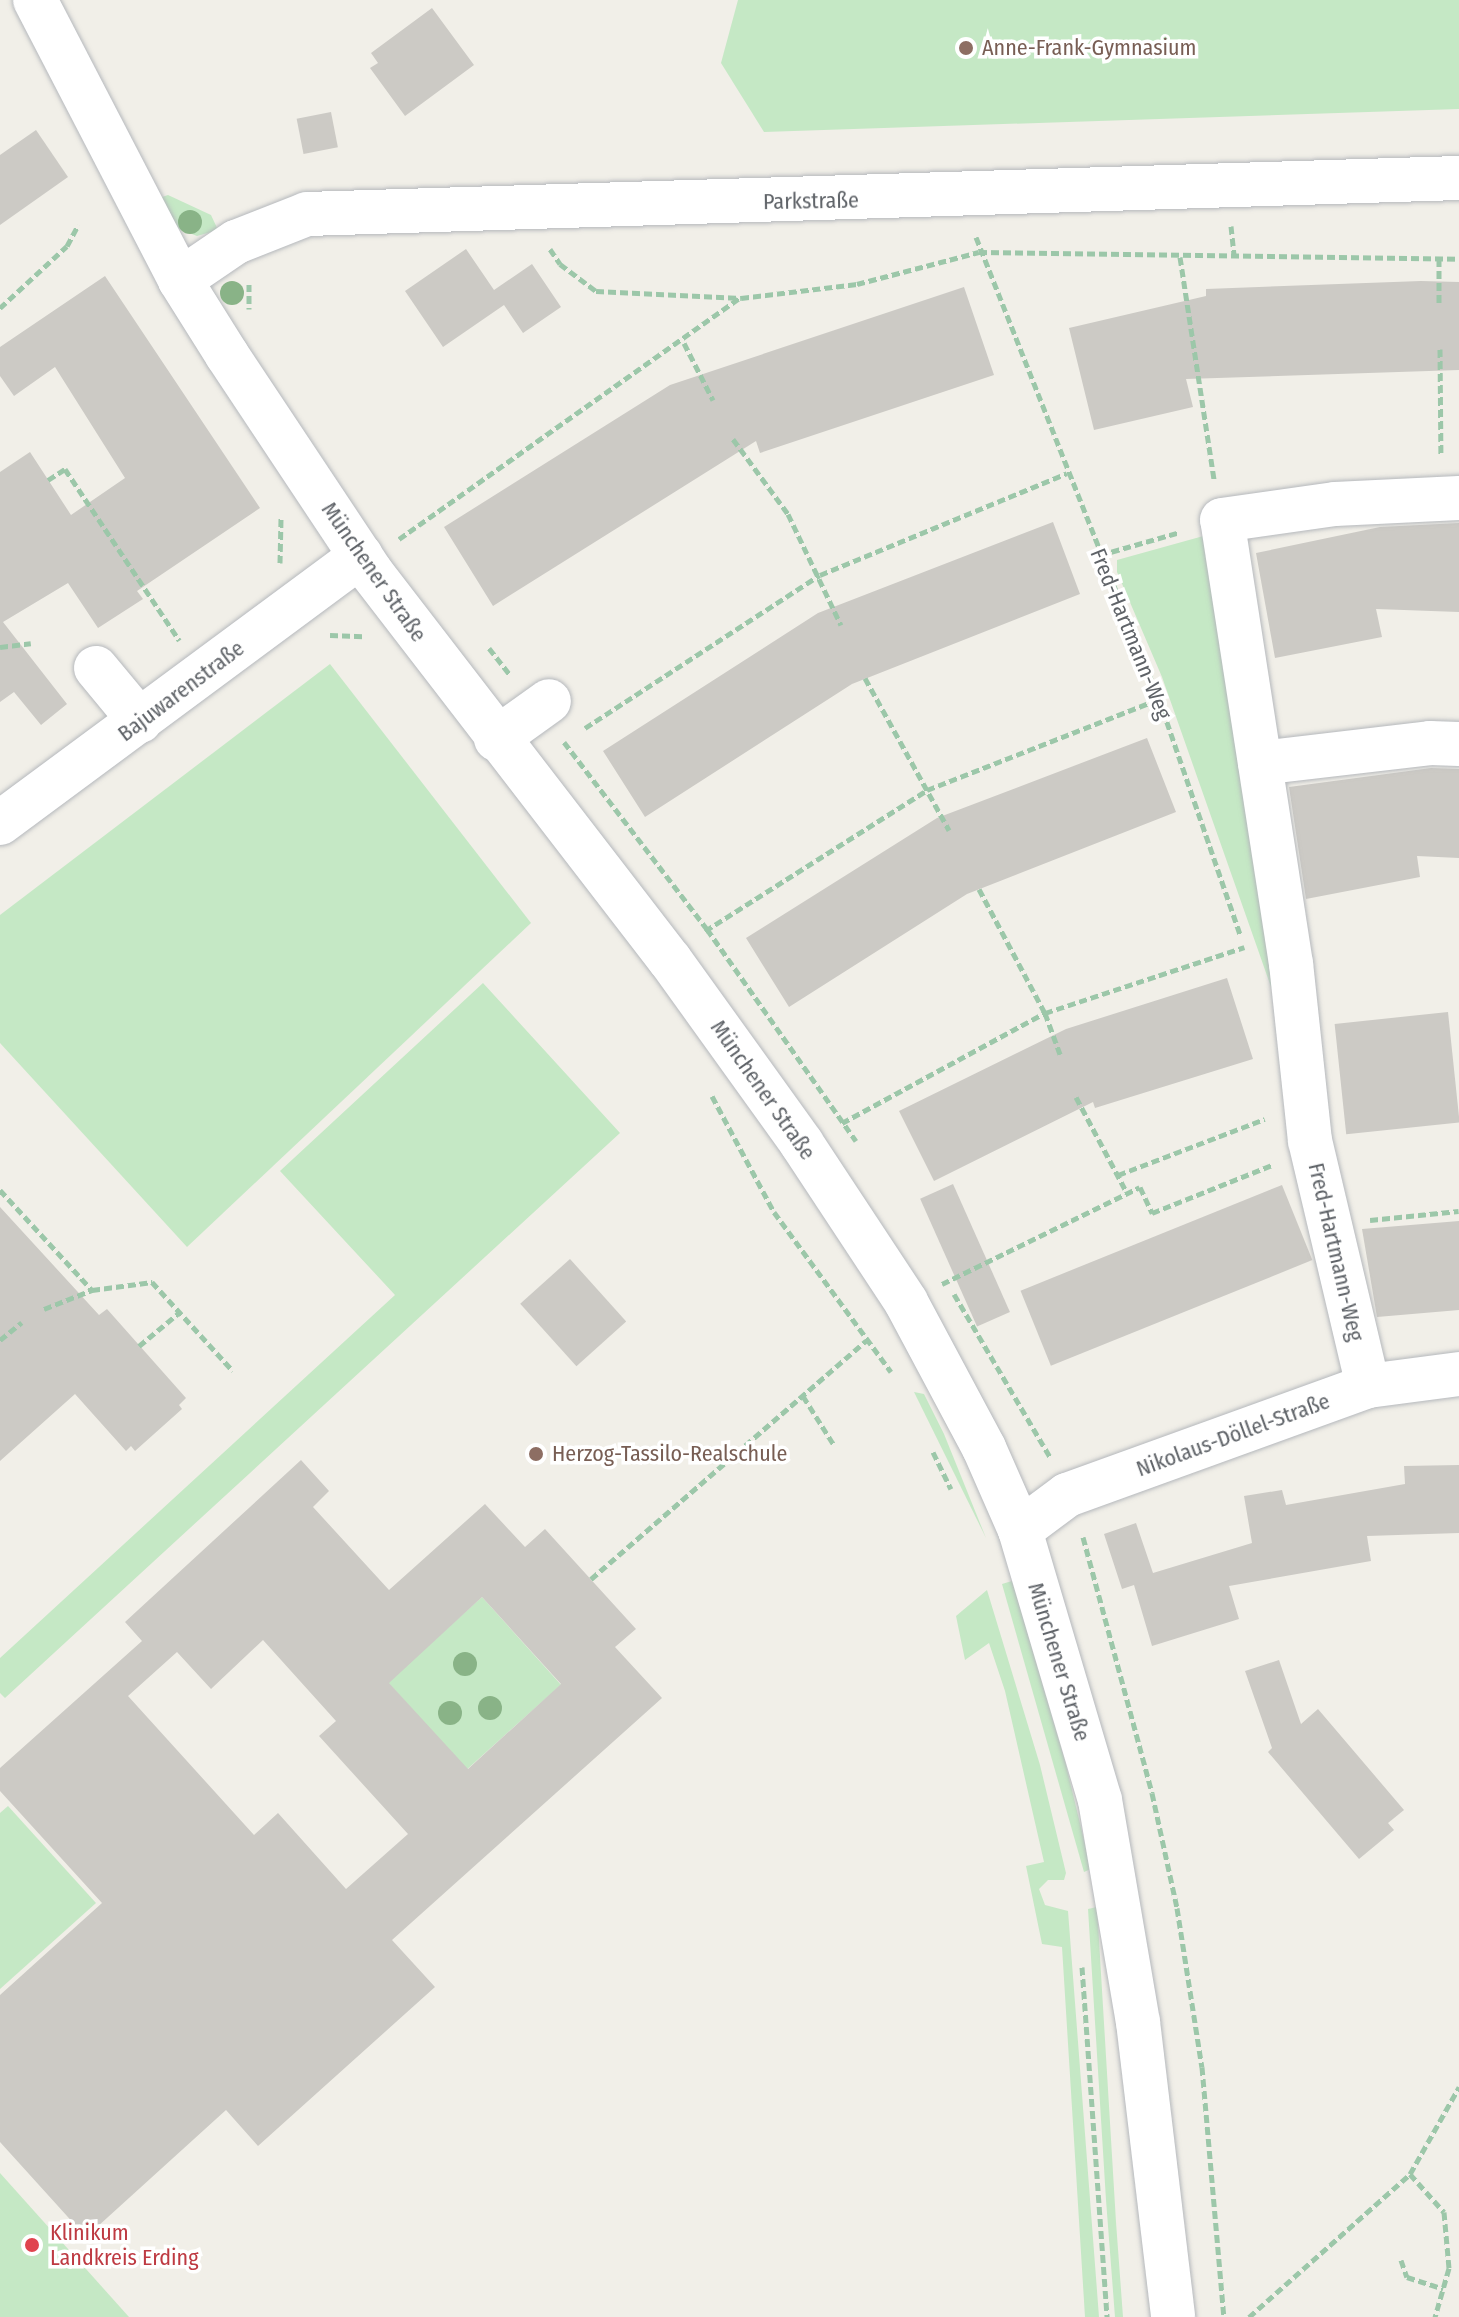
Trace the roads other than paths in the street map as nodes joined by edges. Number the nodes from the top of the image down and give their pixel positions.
1 (35, 0) edge
2 (1459, 178) edge
3 (180, 280) junction
4 (1450, 498) edge
5 (379, 548) junction
6 (96, 668) dead end
7 (549, 701) dead end
8 (140, 721) junction
9 (1459, 744) edge
10 (508, 754) junction
11 (1260, 763) junction
12 (0, 823) edge
13 (1459, 1374) edge
14 (1368, 1386) junction
15 (1020, 1530) junction
16 (1173, 2317) edge

1 - 3 street, Münchener Straße
2 - 3 street, Parkstraße
3 - 5 street, Münchener Straße
4 - 11 street, Fred-Hartmann-Weg
5 - 8 street, Bajuwarenstraße
5 - 10 street, Münchener Straße
6 - 8 street
7 - 10 street
8 - 12 street, Bajuwarenstraße
9 - 11 street
10 - 15 street, Münchener Straße
11 - 14 street, Fred-Hartmann-Weg
13 - 14 street, Nikolaus-Döllel-Straße
14 - 15 street, Nikolaus-Döllel-Straße
15 - 16 street, Münchener Straße

